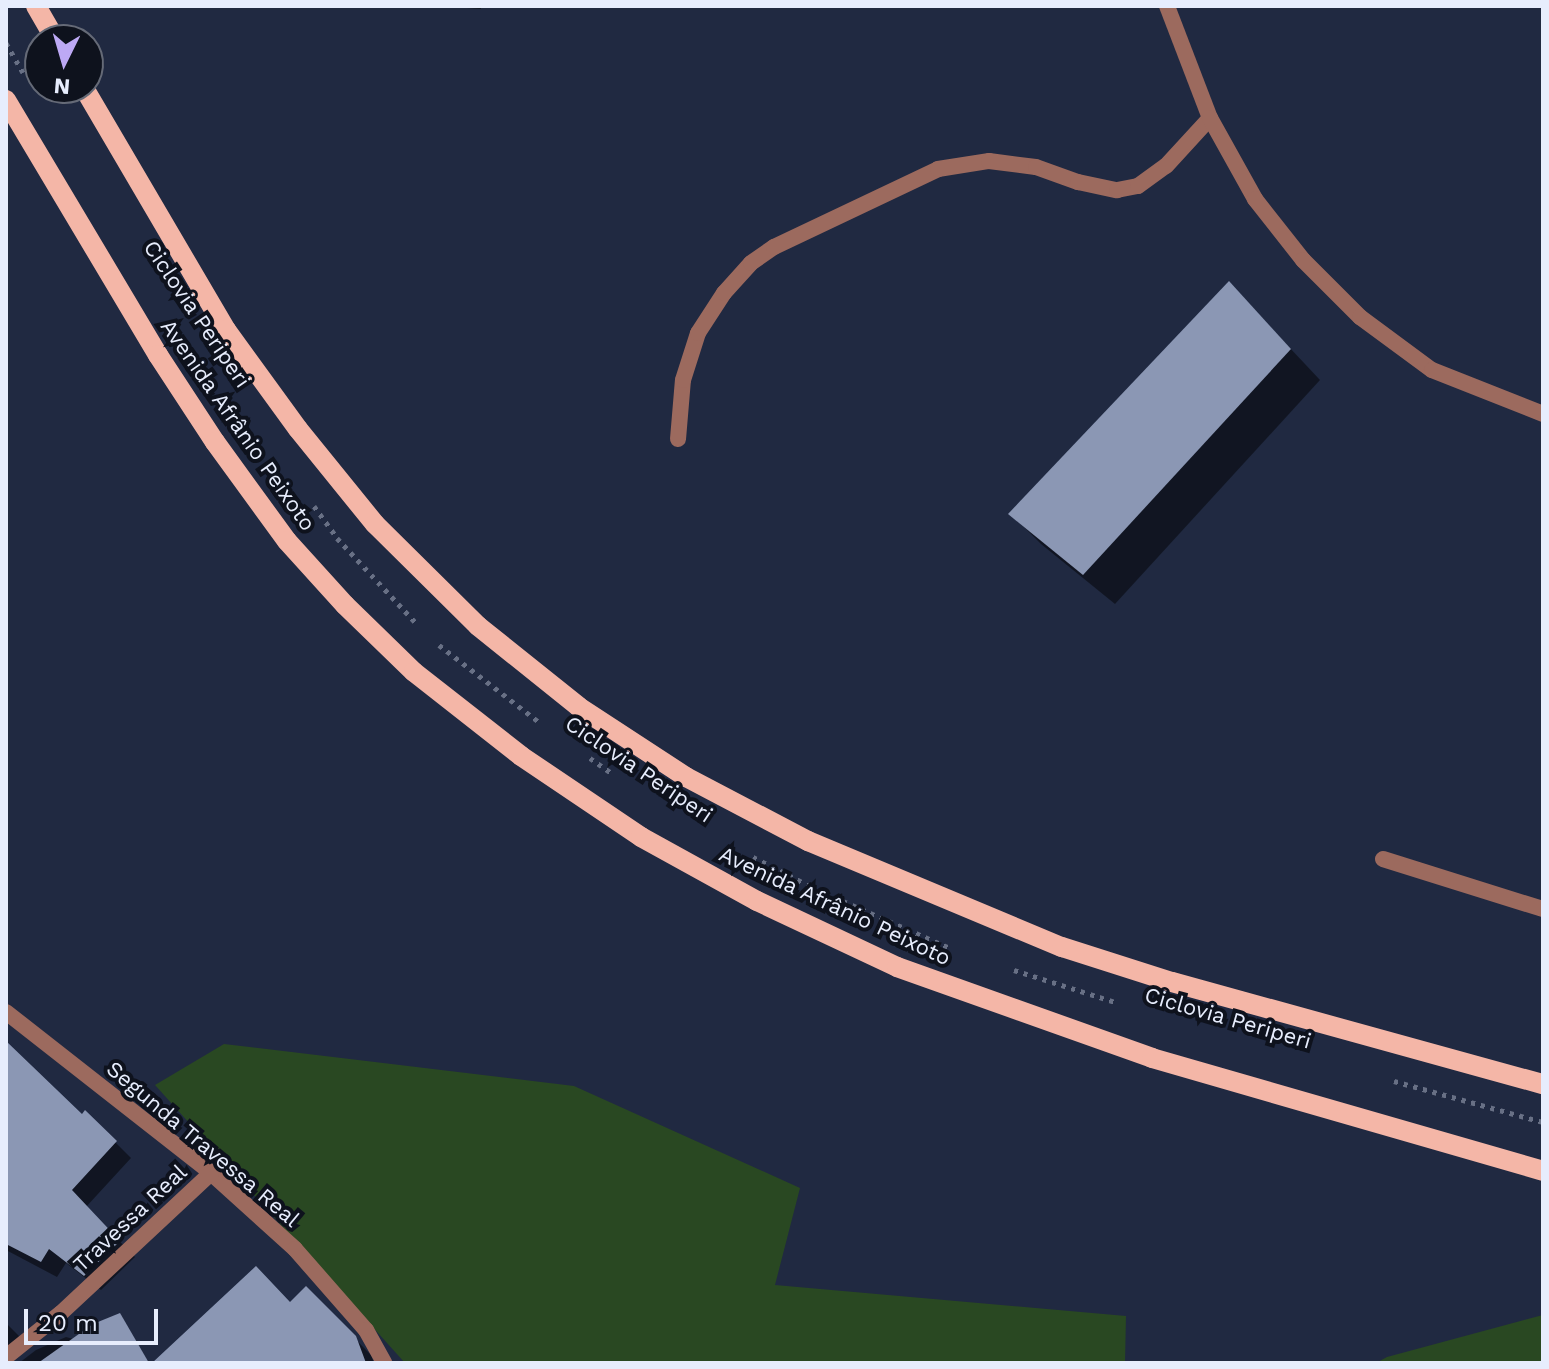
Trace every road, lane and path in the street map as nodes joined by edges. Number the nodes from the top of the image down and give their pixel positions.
1 (36, 6) edge
2 (1167, 6) edge
3 (47, 24) edge
4 (6, 43) edge
5 (24, 74) edge
6 (6, 100) edge
7 (93, 104) edge
8 (1210, 118) junction
9 (1543, 414) edge
10 (678, 439) dead end
11 (309, 500) dead end
12 (419, 626) dead end
13 (429, 638) dead end
14 (541, 723) dead end
15 (578, 749) dead end
16 (615, 776) dead end
17 (747, 854) dead end
18 (1383, 859) dead end
19 (816, 889) dead end
20 (830, 896) dead end
21 (1543, 909) edge
22 (958, 951) dead end
23 (1001, 966) dead end
24 (1132, 1007) dead end
25 (6, 1012) edge
26 (1390, 1080) dead end
27 (1543, 1084) edge
28 (1543, 1122) edge
29 (1543, 1171) edge
30 (211, 1173) junction
31 (6, 1357) edge
32 (384, 1363) edge

1 - 3 main road
2 - 8 street
4 - 5 path
6 - 29 main road, Avenida Afrânio Peixoto
7 - 27 main road, Avenida Afrânio Peixoto
8 - 9 street
8 - 10 street
11 - 12 path
13 - 14 path, Ciclovia Periperi
15 - 16 path, Ciclovia Periperi
17 - 19 path
18 - 21 street
20 - 22 path
23 - 24 path, Ciclovia Periperi
25 - 30 street, Segunda Travessa Real
26 - 28 path
30 - 31 street, Travessa Real
30 - 32 street, Segunda Travessa Real

